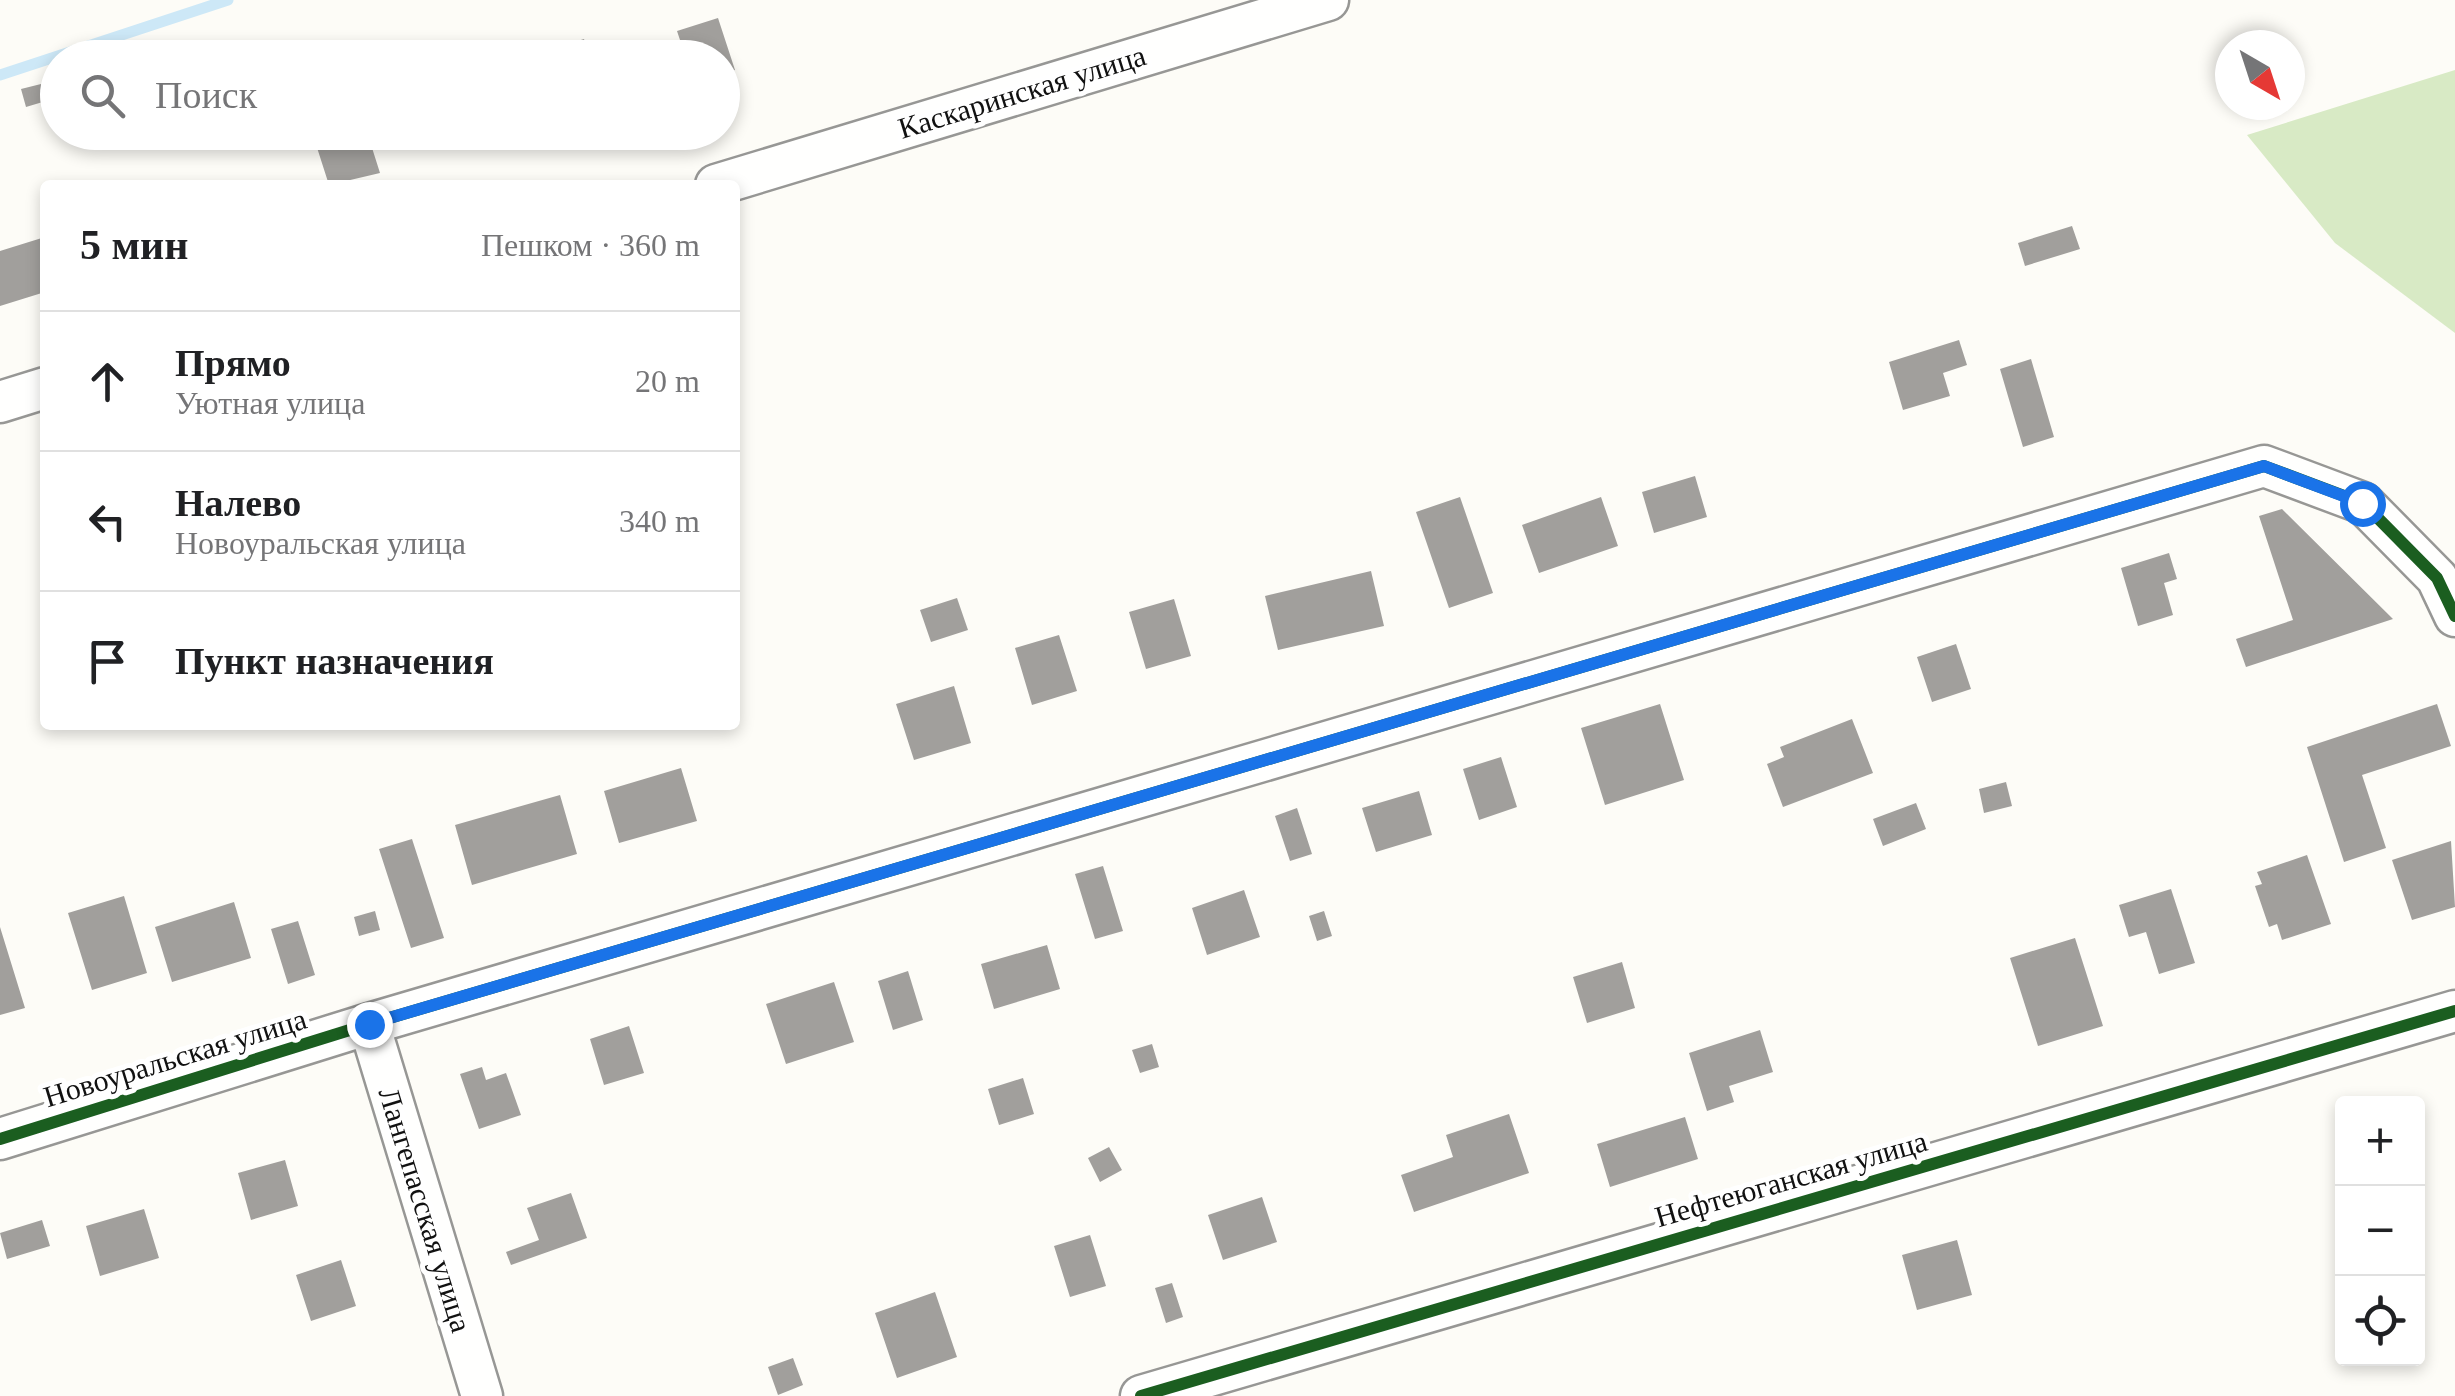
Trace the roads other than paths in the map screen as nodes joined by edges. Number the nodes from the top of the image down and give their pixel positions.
1 (1328, 0) edge
2 (733, 180) edge
3 (40, 390) edge
4 (0, 402) edge
5 (2455, 616) edge
6 (2455, 1011) edge
7 (369, 1024) junction
8 (0, 1139) edge
9 (482, 1396) edge
10 (1141, 1396) edge

1 - 2 street, Каскаринская улица
3 - 4 street
5 - 7 street, Новоуральская улица
6 - 10 street, Нефтеюганская улица
7 - 8 street, Новоуральская улица
7 - 9 street, Лангепасская улица

